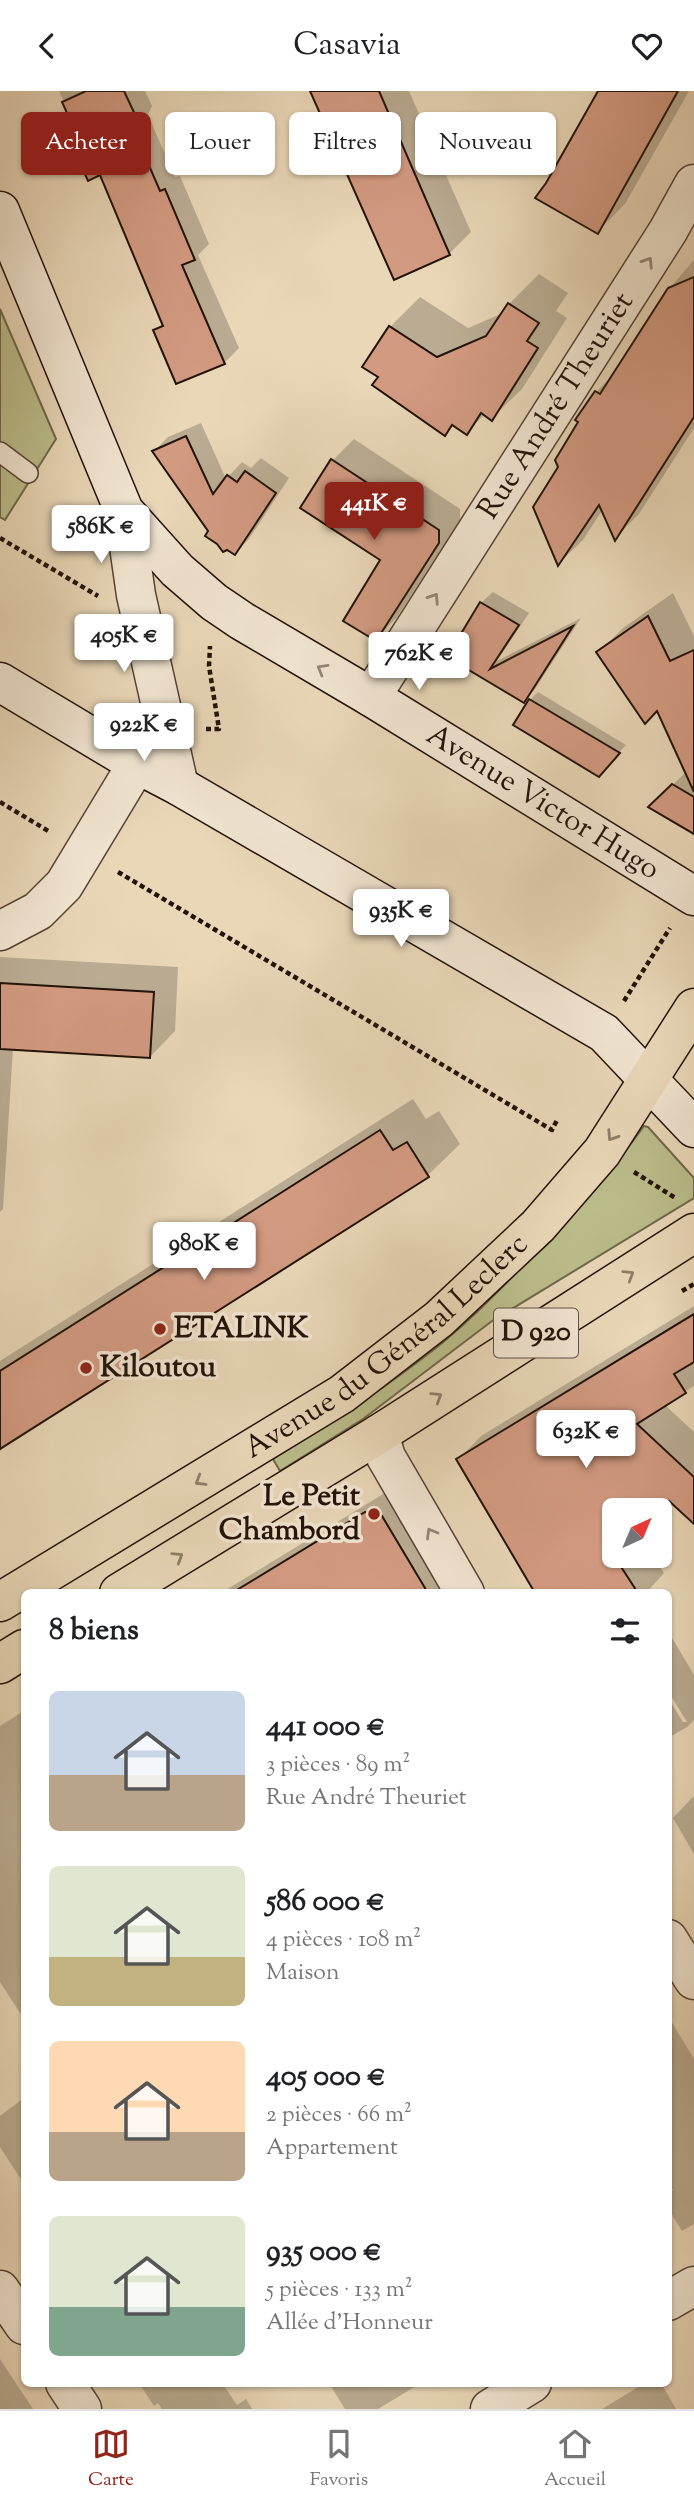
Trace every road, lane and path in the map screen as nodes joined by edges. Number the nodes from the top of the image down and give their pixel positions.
1 (694, 184) edge
2 (0, 211) edge
3 (0, 452) edge
4 (28, 473) dead end
5 (124, 511) junction
6 (0, 538) edge
7 (214, 602) junction
8 (139, 608) junction
9 (0, 682) edge
10 (371, 697) junction
11 (167, 728) junction
12 (137, 764) junction
13 (179, 786) junction
14 (0, 802) edge
15 (84, 852) junction
16 (685, 907) edge
17 (0, 931) edge
18 (622, 1004) dead end
19 (694, 1007) edge
20 (649, 1078) junction
21 (557, 1120) dead end
22 (694, 1128) edge
23 (629, 1169) dead end
24 (688, 1217) edge
25 (379, 1434) junction
26 (21, 1589) edge
27 (21, 1589) edge
28 (126, 1589) edge
29 (463, 1589) edge
30 (0, 1602) edge
31 (21, 1651) edge
32 (0, 1664) edge
33 (672, 1945) edge
34 (694, 1980) edge
35 (694, 2285) edge
36 (672, 2299) edge
37 (68, 2387) edge
38 (526, 2387) edge
39 (82, 2409) edge
40 (490, 2409) edge

10 -> 1 main road, Rue André Theuriet
2 - 5 main road
3 - 4 lane
5 - 7 main road, Avenue Victor Hugo
5 - 8 main road
6 - 8 path
10 -> 7 main road, Avenue Victor Hugo
7 - 11 path
8 - 11 main road
9 - 12 main road
10 - 16 main road, Avenue Victor Hugo
11 - 13 main road
12 - 13 main road
12 - 15 main road
13 - 20 main road
14 - 15 path
15 - 17 main road
15 - 21 path
16 - 18 path
19 - 20 main road, Avenue du Général Leclerc / D 920
20 - 22 main road
20 -> 26 main road, Avenue du Général Leclerc / D 920
23 - 24 path
25 -> 24 main road, Avenue du Général Leclerc / D 920
28 -> 25 main road, Avenue du Général Leclerc / D 920
29 -> 25 main road
27 -> 30 main road, Avenue du Général Leclerc / D 920
31 - 32 main road
33 - 34 main road
35 - 36 main road
37 - 39 main road
38 - 40 main road

